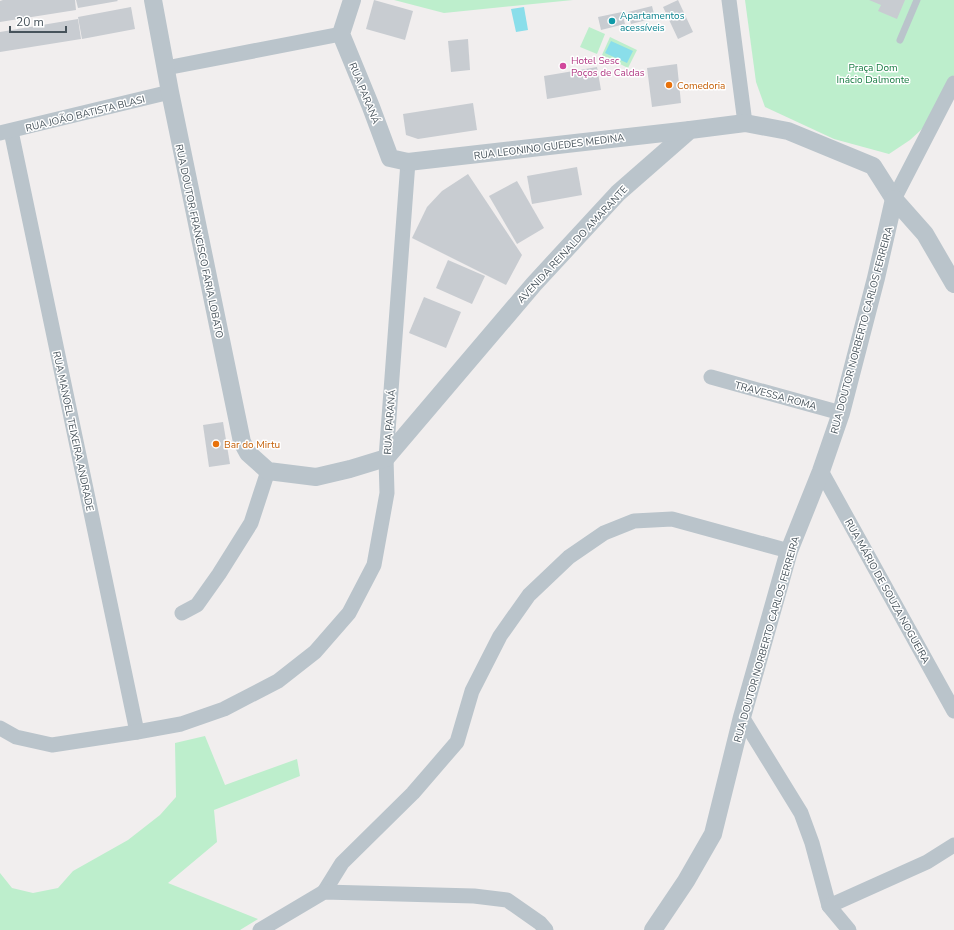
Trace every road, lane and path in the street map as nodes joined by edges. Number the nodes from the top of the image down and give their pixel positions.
1 (153, 0) edge
2 (352, 0) edge
3 (729, 0) edge
4 (917, 0) edge
5 (341, 34) junction
6 (900, 40) dead end
7 (166, 68) junction
8 (954, 83) edge
9 (170, 92) junction
10 (745, 123) junction
11 (690, 130) junction
12 (5, 132) edge
13 (408, 162) junction
14 (894, 199) junction
15 (954, 284) edge
16 (711, 377) dead end
17 (841, 413) junction
18 (386, 458) junction
19 (268, 470) junction
20 (821, 471) junction
21 (789, 550) junction
22 (182, 613) dead end
23 (954, 711) edge
24 (742, 717) junction
25 (0, 728) edge
26 (137, 732) junction
27 (954, 845) edge
28 (324, 892) junction
29 (829, 906) junction
30 (260, 930) edge
31 (546, 930) edge
32 (653, 930) edge
33 (849, 930) edge

1 - 7 street, RUA DOUTOR FRANCISCO FARIA LOBATO
2 - 5 street
3 - 10 street
4 - 6 lane
5 - 7 street
5 - 13 street, RUA PARANÁ
7 - 9 street, RUA DOUTOR FRANCISCO FARIA LOBATO
8 - 14 street
9 - 12 street, RUA JOÃO BATISTA BLASI
9 - 19 street, RUA DOUTOR FRANCISCO FARIA LOBATO
10 - 11 street
10 - 14 street
11 - 13 street, RUA LEONINO GUEDES MEDINA
11 - 18 street, AVENIDA REINALDO AMARANTE
12 - 26 street, RUA MANOEL TEIXEIRA ANDRADE
13 - 18 street, RUA PARANÁ
14 - 15 street
14 - 17 street, RUA DOUTOR NORBERTO CARLOS FERREIRA
16 - 17 street, TRAVESSA ROMA
17 - 20 street, RUA DOUTOR NORBERTO CARLOS FERREIRA
18 - 19 street
18 - 26 street, RUA PARANÁ
19 - 22 street
20 - 21 street, RUA DOUTOR NORBERTO CARLOS FERREIRA
20 - 23 street, RUA MÁRIO DE SOUZA NOGUEIRA
21 - 24 street, RUA DOUTOR NORBERTO CARLOS FERREIRA
21 - 28 street
24 - 29 street
24 - 32 street, RUA DOUTOR NORBERTO CARLOS FERREIRA
25 - 26 street, RUA PARANÁ
27 - 29 street
28 - 30 street
28 - 31 street
29 - 33 street

